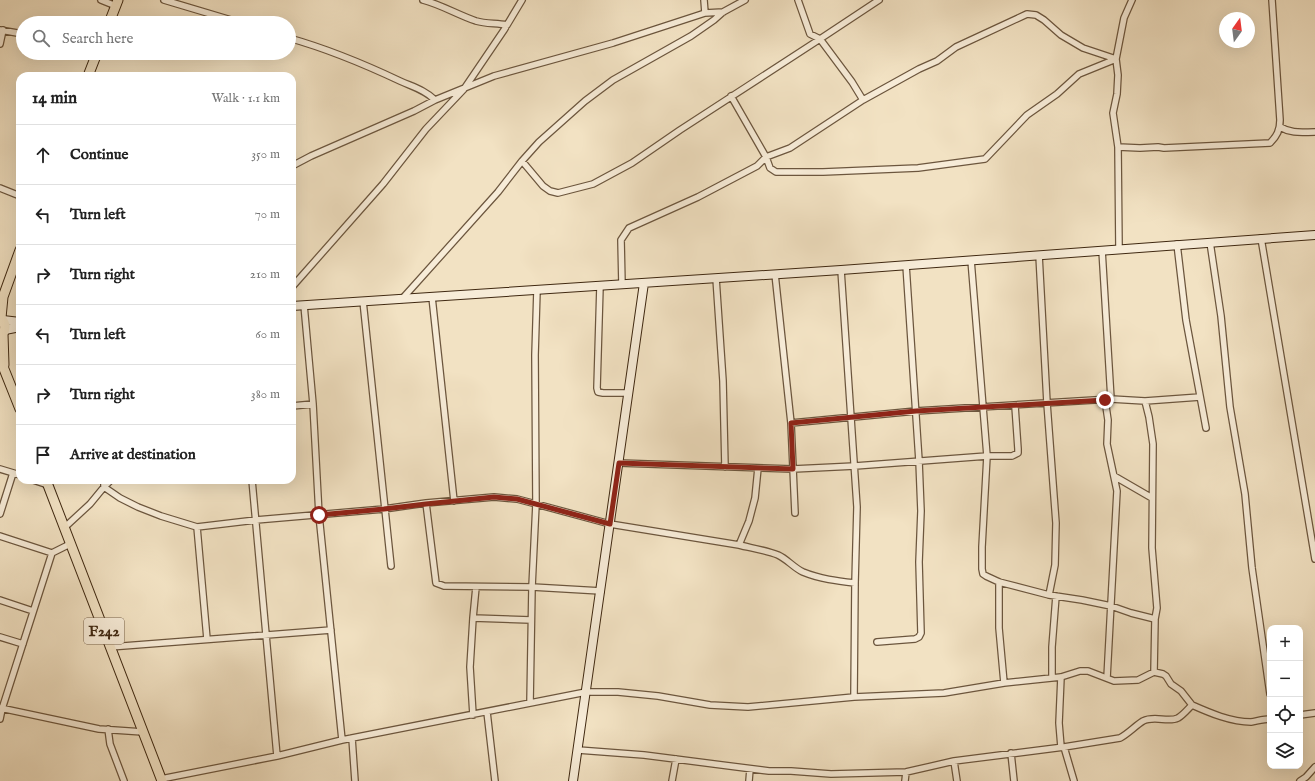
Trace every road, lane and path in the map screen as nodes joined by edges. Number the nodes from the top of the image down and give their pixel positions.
1 (101, 0) edge
2 (164, 0) edge
3 (423, 0) edge
4 (522, 0) edge
5 (704, 0) edge
6 (745, 0) edge
7 (798, 0) edge
8 (879, 0) edge
9 (1132, 0) edge
10 (1272, 0) edge
11 (117, 3) edge
12 (723, 12) junction
13 (705, 13) junction
14 (112, 16) edge
15 (218, 16) edge
16 (507, 25) junction
17 (2, 30) edge
18 (16, 33) edge
19 (820, 39) junction
20 (296, 40) edge
21 (0, 44) edge
22 (1116, 59) junction
23 (95, 60) edge
24 (90, 72) edge
25 (464, 89) junction
26 (731, 96) junction
27 (435, 100) junction
28 (863, 100) junction
29 (1280, 127) junction
30 (1315, 132) edge
31 (1118, 147) junction
32 (766, 157) junction
33 (522, 161) junction
34 (296, 164) edge
35 (0, 188) edge
36 (16, 194) edge
37 (1315, 235) edge
38 (1261, 238) junction
39 (1210, 242) junction
40 (1177, 244) junction
41 (1119, 248) junction
42 (1102, 250) junction
43 (1039, 255) junction
44 (16, 260) edge
45 (971, 260) junction
46 (906, 265) junction
47 (841, 270) junction
48 (775, 274) junction
49 (716, 278) junction
50 (296, 282) edge
51 (644, 283) junction
52 (622, 285) junction
53 (600, 286) junction
54 (537, 290) junction
55 (432, 297) junction
56 (1, 298) edge
57 (402, 299) junction
58 (363, 301) junction
59 (304, 305) junction
60 (296, 306) edge
61 (1, 318) edge
62 (16, 321) edge
63 (16, 329) edge
64 (3, 334) edge
65 (2, 363) edge
66 (629, 393) junction
67 (16, 394) edge
68 (1200, 397) junction
69 (1108, 399) junction
70 (1145, 401) junction
71 (1047, 403) junction
72 (313, 404) junction
73 (296, 406) edge
74 (1015, 406) junction
75 (983, 407) junction
76 (916, 411) junction
77 (851, 417) junction
78 (791, 423) junction
79 (1206, 428) dead end
80 (987, 456) junction
81 (920, 461) junction
82 (619, 463) junction
83 (855, 466) junction
84 (725, 467) junction
85 (758, 468) junction
86 (0, 469) edge
87 (793, 469) junction
88 (13, 473) junction
89 (16, 474) edge
90 (1114, 476) junction
91 (47, 484) edge
92 (107, 484) edge
93 (252, 484) edge
94 (104, 487) junction
95 (1152, 498) junction
96 (454, 501) junction
97 (426, 504) junction
98 (536, 504) junction
99 (384, 509) junction
100 (795, 513) dead end
101 (0, 514) edge
102 (319, 515) junction
103 (256, 520) junction
104 (610, 524) junction
105 (197, 527) junction
106 (64, 528) junction
107 (0, 536) edge
108 (70, 544) junction
109 (739, 545) junction
110 (52, 553) junction
111 (1315, 559) edge
112 (391, 566) dead end
113 (999, 582) junction
114 (855, 583) junction
115 (476, 587) junction
116 (532, 587) junction
117 (601, 591) junction
118 (1049, 595) junction
119 (1056, 596) junction
120 (0, 600) edge
121 (1111, 606) junction
122 (33, 611) junction
123 (473, 618) junction
124 (1155, 619) junction
125 (531, 620) junction
126 (331, 630) junction
127 (266, 635) junction
128 (0, 637) edge
129 (207, 639) junction
130 (877, 642) dead end
131 (23, 644) junction
132 (110, 647) junction
133 (1154, 672) junction
134 (1267, 673) edge
135 (1061, 677) junction
136 (1052, 678) junction
137 (1106, 678) junction
138 (1004, 683) junction
139 (586, 692) junction
140 (854, 697) junction
141 (530, 703) junction
142 (1192, 705) junction
143 (1, 709) edge
144 (487, 712) junction
145 (1315, 713) edge
146 (473, 715) junction
147 (1303, 715) edge
148 (0, 719) edge
149 (1267, 719) edge
150 (108, 729) junction
151 (143, 732) junction
152 (352, 738) junction
153 (342, 740) junction
154 (1062, 747) junction
155 (578, 750) junction
156 (1011, 753) junction
157 (276, 756) junction
158 (676, 759) junction
159 (954, 761) junction
160 (1315, 767) edge
161 (750, 769) junction
162 (906, 772) junction
163 (847, 774) junction
164 (161, 780) edge
165 (124, 781) edge
166 (355, 781) edge
167 (495, 781) edge
168 (573, 781) edge
169 (672, 781) edge
170 (749, 781) edge
171 (847, 781) edge
172 (905, 781) edge
173 (957, 781) edge
174 (1014, 781) edge
175 (1074, 781) edge
176 (1300, 781) edge

1 - 11 street
2 - 15 street
3 - 16 street
4 - 16 street
5 - 13 street
6 - 12 street
7 - 19 street
8 - 19 street
9 - 22 street
10 - 29 street
11 - 14 main road
12 - 13 street
12 - 33 street
13 - 25 street
16 - 25 street
17 - 18 street
17 - 21 street
19 - 26 street
19 - 28 street
20 - 27 street
22 - 28 street
22 - 31 street
22 - 32 street
23 - 24 main road
25 - 27 street
25 - 50 street
26 - 32 street
26 - 33 street
27 - 34 street
28 - 32 street
29 - 30 street
29 - 31 street
31 - 41 street
32 - 52 street
33 - 57 street
35 - 36 street
37 - 38 main road
38 - 39 main road
38 - 111 street
39 - 40 main road
39 - 134 street
40 - 41 main road
40 - 68 street
41 - 42 main road
42 - 43 main road
42 - 69 street
43 - 45 main road
43 - 71 street
44 - 56 main road
45 - 46 main road
45 - 75 street
46 - 47 main road
46 - 76 street
47 - 48 main road
47 - 77 street
48 - 49 main road
48 - 78 street
49 - 51 main road
49 - 84 street
51 - 52 main road
51 - 66 main road
52 - 53 main road
53 - 54 main road
53 - 66 street
54 - 55 main road
54 - 98 street
55 - 57 main road
55 - 96 street
56 - 61 main road
57 - 58 main road
58 - 59 main road
58 - 99 street
59 - 60 main road
59 - 72 street
61 - 62 main road
61 - 64 main road
63 - 64 main road
64 - 65 main road
65 - 67 main road
66 - 82 main road
68 - 70 street
68 - 79 street
69 - 70 street
69 - 71 street
69 - 90 street
70 - 95 street
71 - 74 street
71 - 118 street
72 - 73 street
72 - 102 street
74 - 75 street
74 - 80 street
75 - 76 street
75 - 80 street
76 - 77 street
76 - 81 street
77 - 78 street
77 - 83 street
78 - 87 street
80 - 81 street
80 - 113 street
81 - 83 street
81 - 130 street
82 - 84 street
82 - 104 main road
83 - 87 street
83 - 114 street
84 - 85 street
85 - 87 street
85 - 109 street
86 - 88 street
87 - 100 street
88 - 89 street
88 - 101 street
90 - 95 street
90 - 121 street
91 - 106 main road, F242
92 - 94 street
93 - 103 street
94 - 105 street
94 - 106 street
95 - 124 street
96 - 97 street
96 - 98 street
97 - 99 street
97 - 115 street
98 - 104 street
98 - 116 street
99 - 102 street
99 - 112 street
102 - 103 street
102 - 126 street
103 - 105 street
103 - 127 street
104 - 109 street
104 - 117 main road
105 - 129 street
106 - 108 main road, F242
107 - 110 street
108 - 110 street
108 - 132 main road, F242
109 - 114 street
110 - 122 street
113 - 118 street
113 - 138 street
114 - 140 street
115 - 116 street
115 - 123 street
116 - 117 street
116 - 125 street
117 - 139 main road
118 - 119 street
119 - 121 street
119 - 136 street
120 - 122 street
121 - 124 street
121 - 137 street
122 - 131 street
123 - 125 street
123 - 146 street
124 - 133 street
125 - 141 street
126 - 127 street
126 - 153 street
127 - 129 street
127 - 157 street
128 - 131 street
129 - 132 street
131 - 143 street
132 - 151 main road, F242
133 - 137 street
133 - 142 street
135 - 136 street
135 - 137 street
135 - 154 street
136 - 138 street
138 - 140 street
139 - 140 street
139 - 141 street
139 - 155 main road
141 - 144 street
142 - 149 street
142 - 154 street
143 - 148 street
143 - 150 street
144 - 146 street
144 - 167 street
145 - 147 street
146 - 152 street
150 - 151 street
150 - 165 street
151 - 164 main road, F242
152 - 153 street
152 - 166 street
153 - 157 street
154 - 156 street
154 - 175 street
155 - 158 street
155 - 168 main road
156 - 159 street
156 - 174 street
157 - 164 street
158 - 161 street
158 - 169 street
159 - 162 street
159 - 173 street
160 - 176 street
161 - 163 street
161 - 170 street
162 - 163 street
162 - 172 street
163 - 171 street

